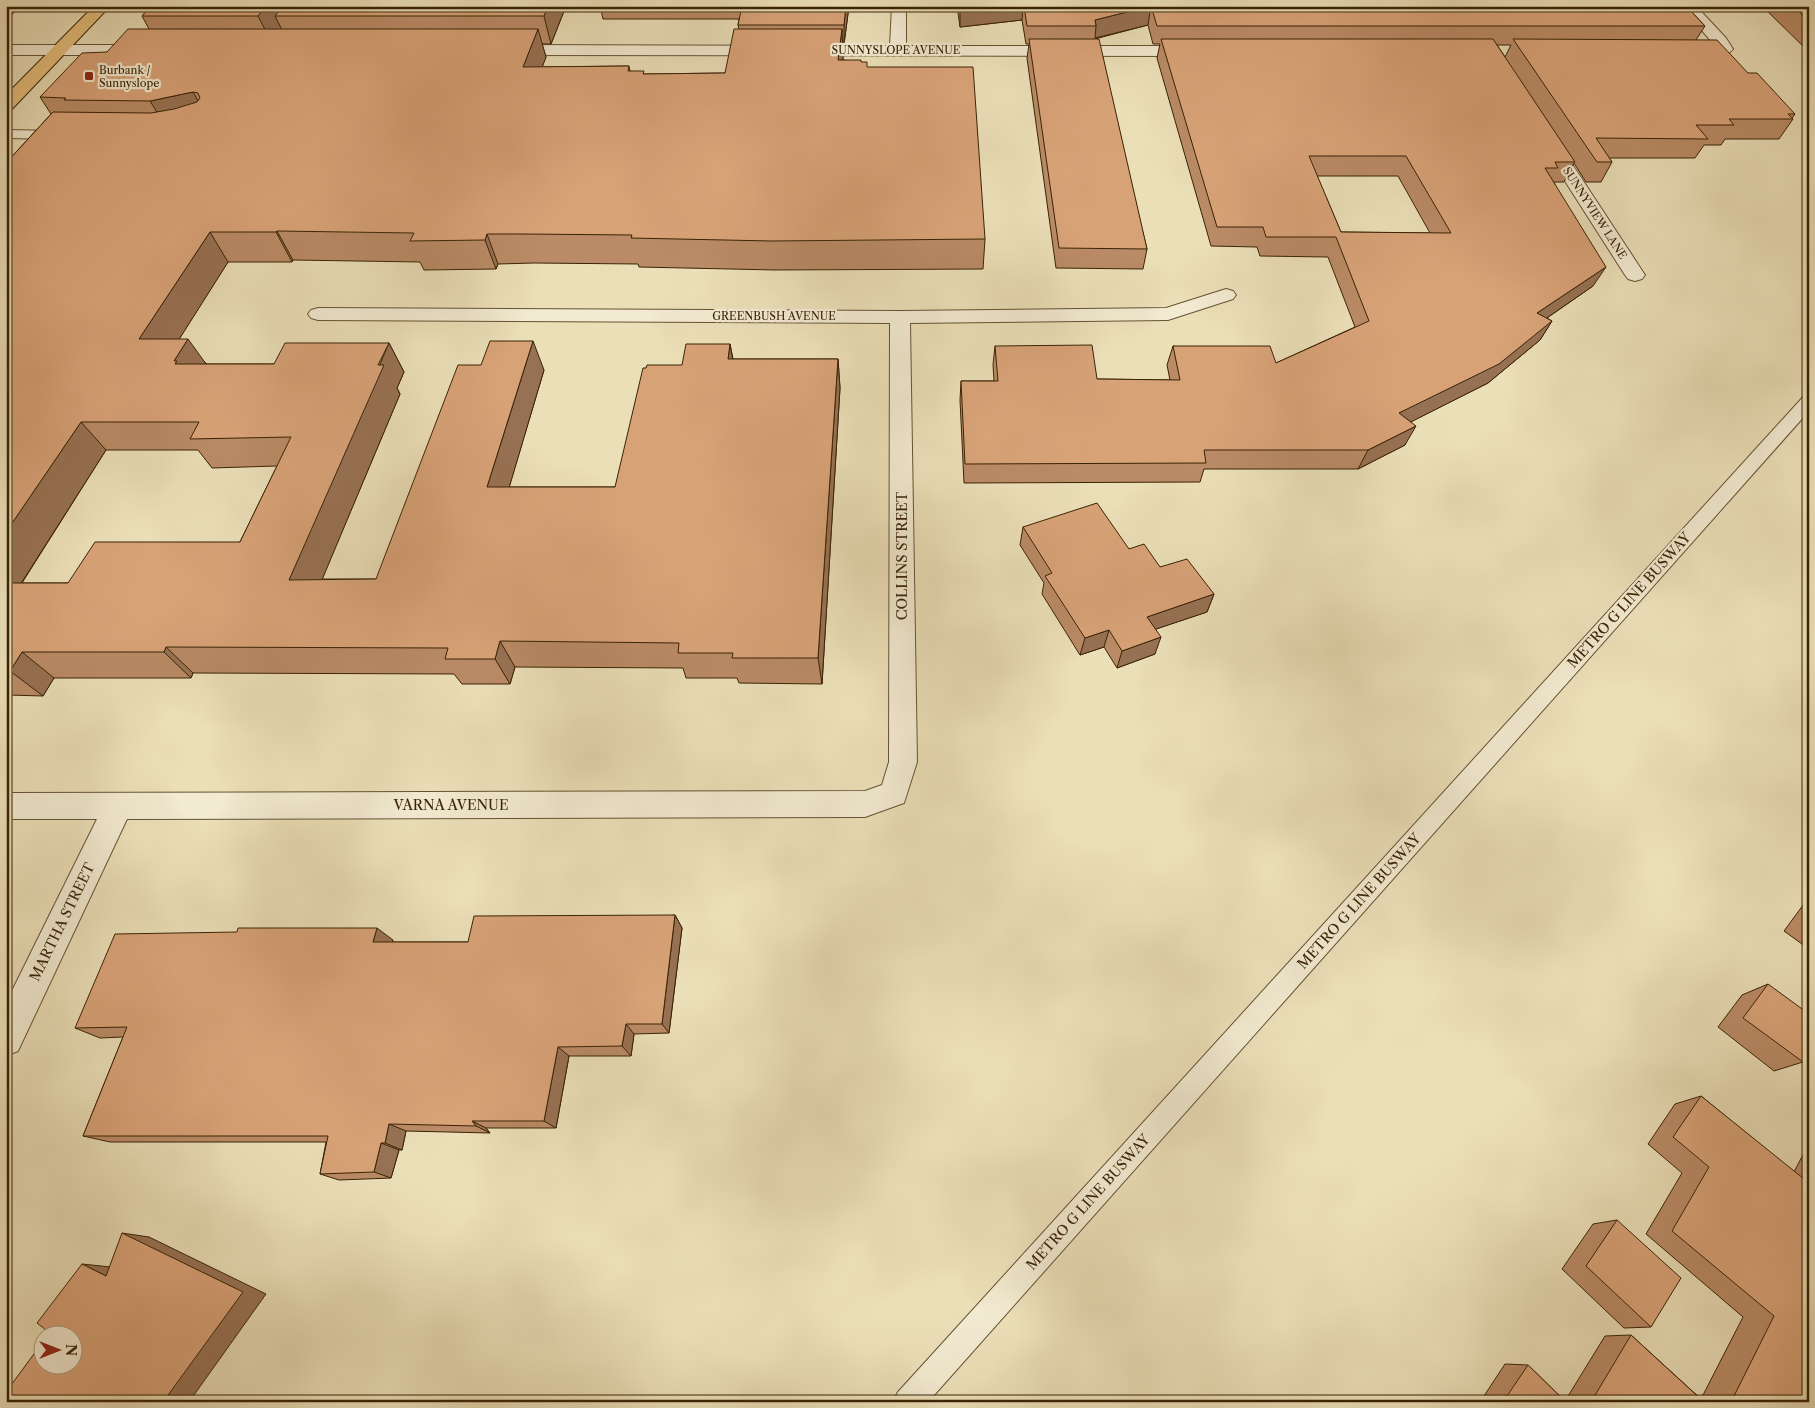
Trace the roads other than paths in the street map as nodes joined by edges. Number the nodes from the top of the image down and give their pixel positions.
1 (104, 6) edge
2 (899, 6) edge
3 (1688, 6) edge
4 (6, 50) edge
5 (60, 50) junction
6 (157, 50) edge
7 (493, 50) edge
8 (898, 50) junction
9 (1214, 50) edge
10 (1676, 52) edge
11 (6, 105) edge
12 (1538, 126) edge
13 (6, 134) edge
14 (73, 135) edge
15 (1635, 275) dead end
16 (1226, 295) dead end
17 (318, 314) dead end
18 (900, 316) junction
19 (1809, 401) edge
20 (894, 794) joint
21 (6, 806) edge
22 (118, 806) junction
23 (6, 1039) edge
24 (908, 1402) edge

1 - 5 main road
2 - 8 street
3 - 10 street
4 - 5 street
5 - 6 street
5 - 11 main road
7 - 8 street, SUNNYSLOPE AVENUE
8 - 9 street, SUNNYSLOPE AVENUE
12 - 15 street, SUNNYVIEW LANE
13 - 14 lane
16 - 18 street, GREENBUSH AVENUE
17 - 18 street, GREENBUSH AVENUE
18 - 20 street, COLLINS STREET
19 - 24 lane, METRO G LINE BUSWAY
20 - 22 street, VARNA AVENUE
21 - 22 street, VARNA AVENUE
22 - 23 street, MARTHA STREET

